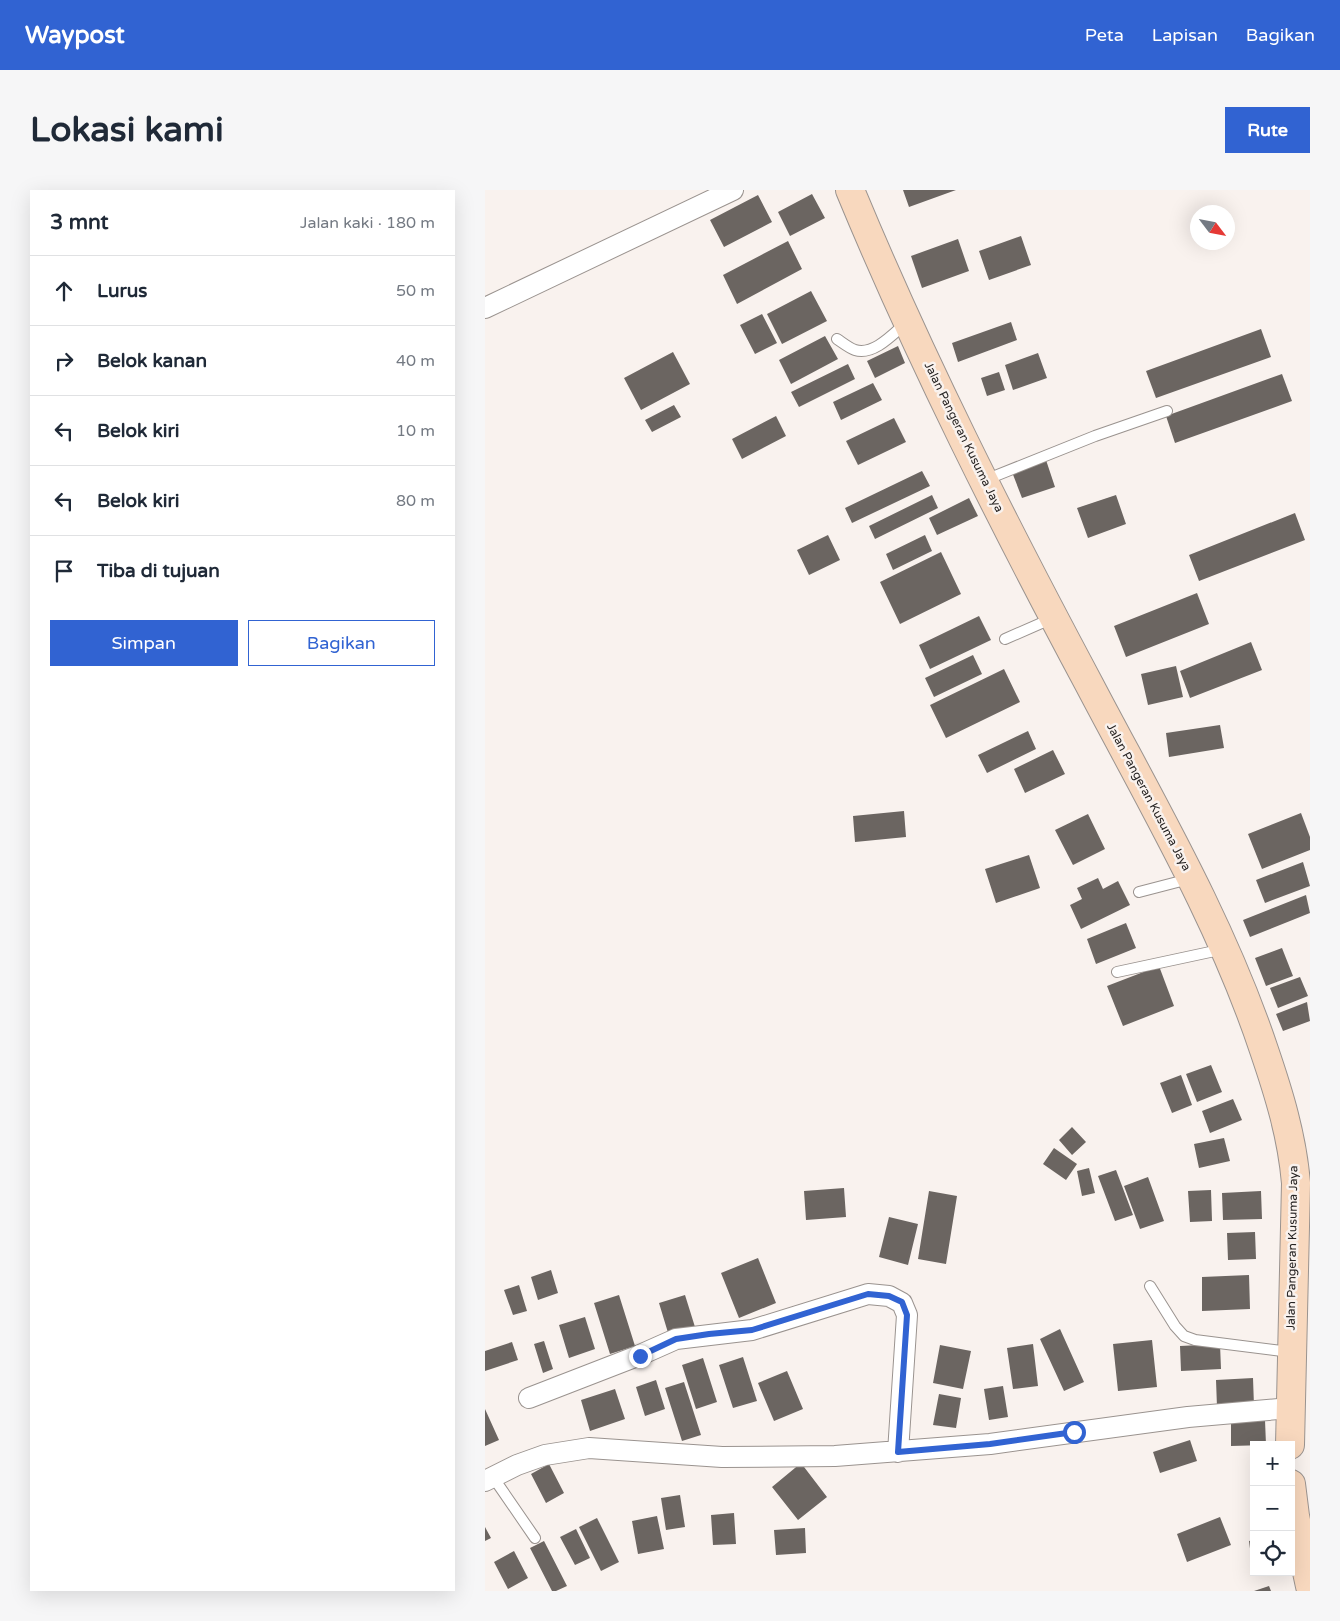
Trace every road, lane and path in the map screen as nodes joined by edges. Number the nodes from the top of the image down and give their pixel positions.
1 (733, 190) edge
2 (850, 190) edge
3 (485, 308) edge
4 (908, 322) junction
5 (837, 339) dead end
6 (1167, 412) dead end
7 (983, 480) junction
8 (1054, 618) junction
9 (1005, 639) dead end
10 (1193, 878) junction
11 (1139, 892) dead end
12 (1225, 949) junction
13 (1117, 972) dead end
14 (1150, 1286) dead end
15 (1291, 1352) junction
16 (529, 1398) dead end
17 (1290, 1408) junction
18 (1290, 1441) edge
19 (898, 1452) junction
20 (489, 1479) edge
21 (1291, 1486) edge
22 (535, 1538) dead end
23 (1306, 1551) edge
24 (1310, 1586) edge

1 - 3 street
2 - 4 street, Jalan Pangeran Kusuma Jaya
4 - 5 lane
4 - 7 street, Jalan Pangeran Kusuma Jaya
6 - 7 lane
7 - 8 street, Jalan Pangeran Kusuma Jaya
8 - 9 lane
8 - 10 street, Jalan Pangeran Kusuma Jaya
10 - 11 lane
10 - 12 street, Jalan Pangeran Kusuma Jaya
12 - 13 lane
12 - 15 street, Jalan Pangeran Kusuma Jaya
14 - 15 lane
15 - 17 street, Jalan Pangeran Kusuma Jaya
16 - 19 street
17 - 18 street, Jalan Pangeran Kusuma Jaya
17 - 19 street
19 - 20 street
20 - 22 lane
21 - 23 street
23 - 24 street

